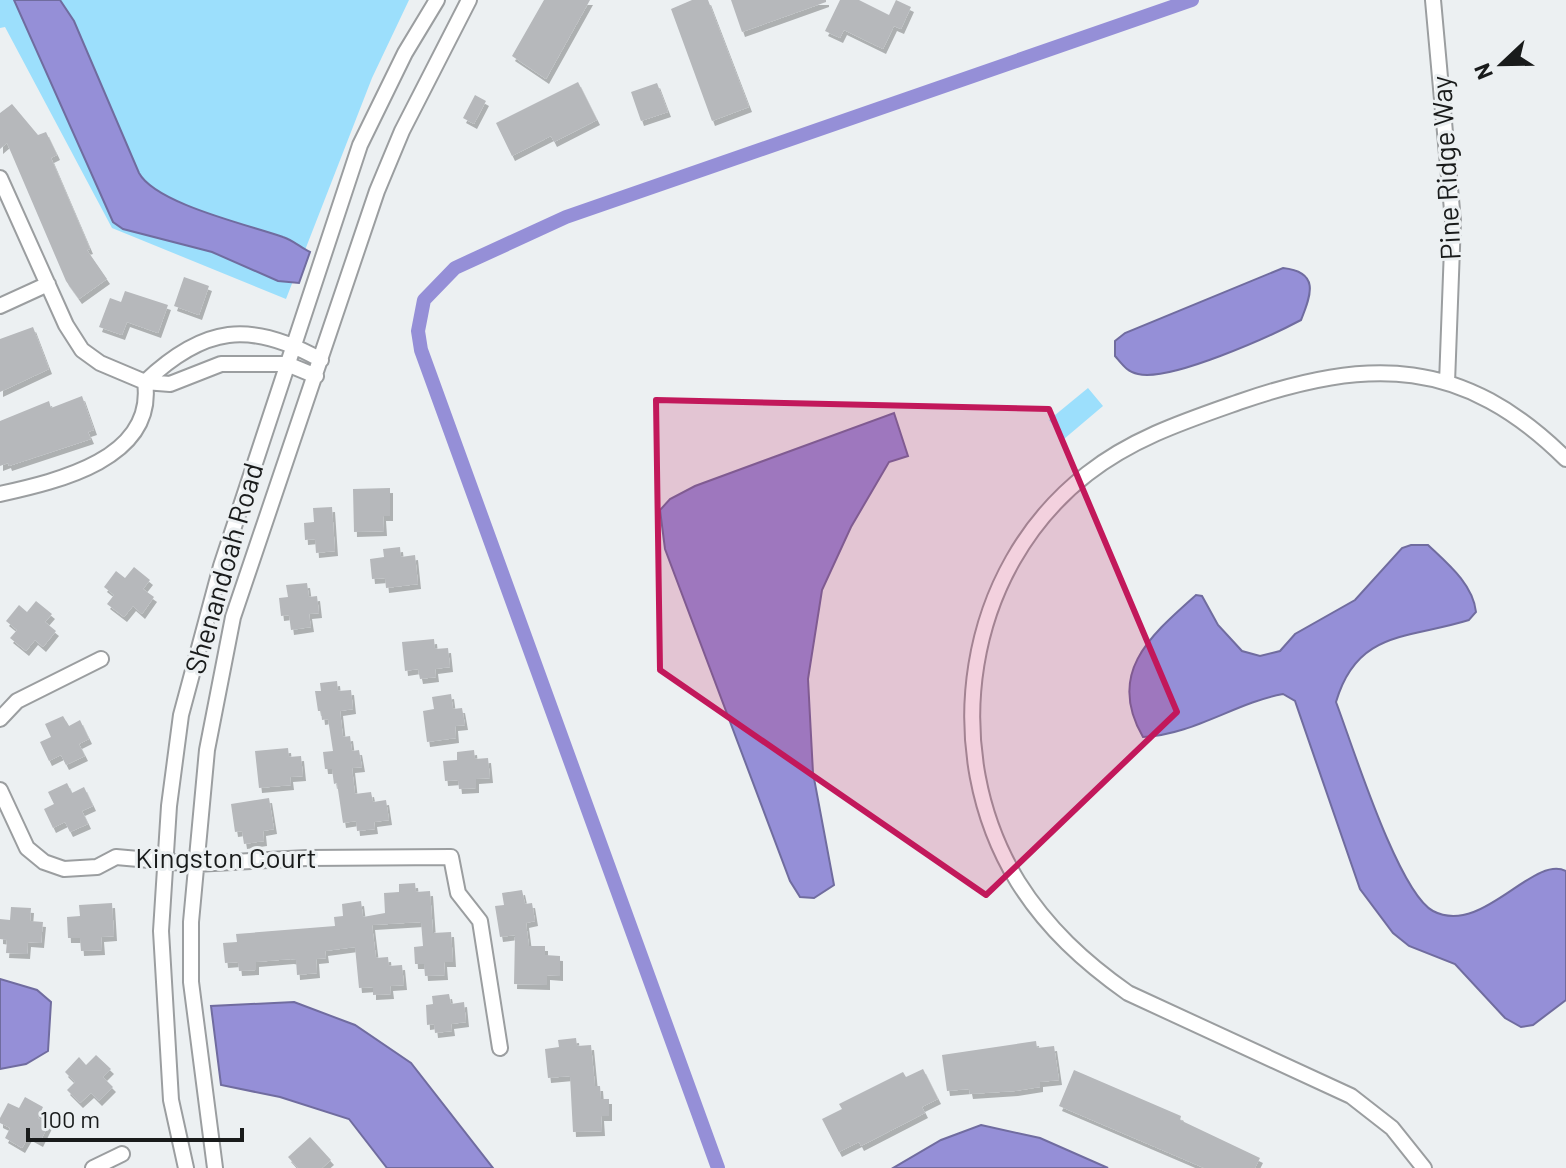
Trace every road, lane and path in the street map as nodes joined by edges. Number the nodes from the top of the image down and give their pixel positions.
1 (437, 0) edge
2 (469, 0) edge
3 (1433, 0) edge
4 (0, 178) edge
5 (48, 284) junction
6 (0, 306) edge
7 (296, 346) junction
8 (321, 360) junction
9 (287, 364) junction
10 (316, 376) junction
11 (145, 382) junction
12 (1447, 383) junction
13 (1566, 459) edge
14 (0, 494) edge
15 (101, 659) dead end
16 (0, 719) edge
17 (0, 790) edge
18 (164, 859) junction
19 (195, 864) junction
20 (500, 1048) dead end
21 (122, 1154) dead end
22 (93, 1168) edge
23 (186, 1168) edge
24 (215, 1168) edge
25 (1424, 1168) edge

1 - 7 street, Shenandoah Road
2 - 8 street, Shenandoah Road
3 - 12 street, Pine Ridge Way
4 - 5 street
5 - 6 street
5 - 11 street
7 - 8 street
7 - 9 street, Shenandoah Road
7 - 11 street
8 - 10 street, Shenandoah Road
9 - 10 street
9 - 11 street
9 - 18 street, Shenandoah Road
10 - 19 street, Shenandoah Road
11 - 14 street
12 - 13 street
12 - 25 street
15 - 16 street
17 - 18 street, Kingston Court
18 - 19 street, Kingston Court
18 - 23 street, Shenandoah Road
19 - 20 street, Kingston Court
19 - 24 street, Shenandoah Road
21 - 22 street

